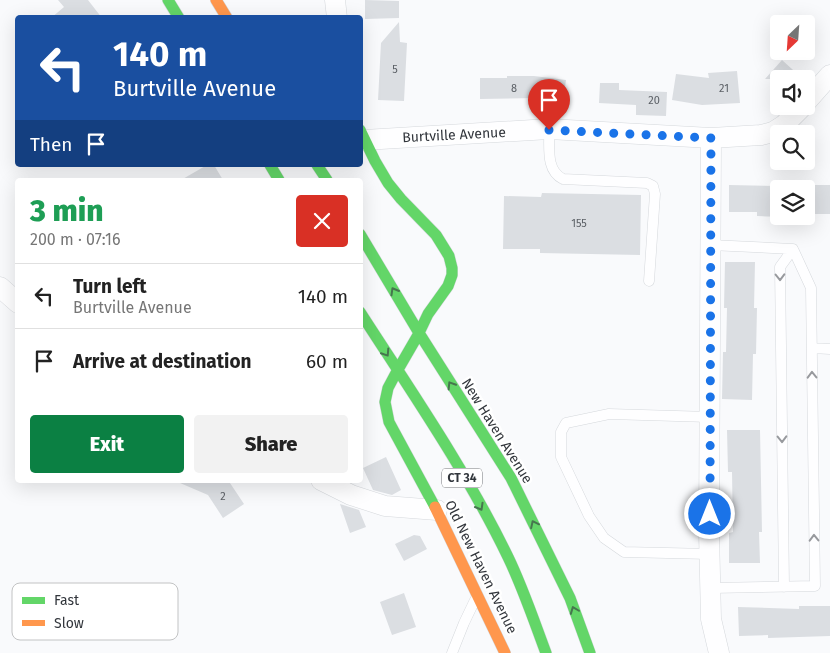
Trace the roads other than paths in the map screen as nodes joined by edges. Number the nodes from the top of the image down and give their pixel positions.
1 (168, 0) edge
2 (216, 0) edge
3 (335, 0) edge
4 (177, 15) edge
5 (225, 15) edge
6 (337, 15) edge
7 (830, 75) edge
8 (815, 92) edge
9 (794, 115) edge
10 (549, 130) junction
11 (363, 135) edge
12 (363, 137) edge
13 (711, 138) junction
14 (271, 167) edge
15 (319, 167) edge
16 (278, 178) edge
17 (326, 178) edge
18 (363, 239) edge
19 (710, 245) junction
20 (793, 249) junction
21 (649, 281) dead end
22 (0, 287) edge
23 (15, 300) edge
24 (363, 317) edge
25 (419, 333) junction
26 (812, 348) junction
27 (830, 348) edge
28 (398, 370) junction
29 (710, 417) junction
30 (327, 483) edge
31 (437, 510) junction
32 (710, 554) junction
33 (784, 587) junction
34 (711, 588) junction
35 (478, 595) junction
36 (452, 653) edge
37 (505, 653) edge
38 (546, 653) edge
39 (590, 653) edge
40 (719, 653) edge

1 - 4 main road
2 - 5 main road
3 - 6 street
7 - 8 street
9 - 13 street, Burtville Avenue
10 - 11 street, Burtville Avenue
10 - 13 street, Burtville Avenue
10 - 21 lane
12 - 25 main road, Old New Haven Avenue
13 - 19 street
14 - 16 main road
15 - 17 main road
25 -> 18 main road, New Haven Avenue / CT 34
19 - 20 lane
19 - 29 street
20 - 26 lane
20 -> 33 lane
22 - 23 street
24 -> 28 main road, CT 34
25 - 28 main road, Old New Haven Avenue
39 -> 25 main road, New Haven Avenue / CT 34
26 - 27 lane
33 -> 26 lane
28 - 31 main road, Old New Haven Avenue
28 -> 38 main road, CT 34
29 - 32 street
29 - 32 lane
30 - 31 street
31 - 35 main road, Old New Haven Avenue
32 - 34 street
33 - 34 lane
34 - 40 street
35 - 36 lane
35 - 37 main road, Old New Haven Avenue

